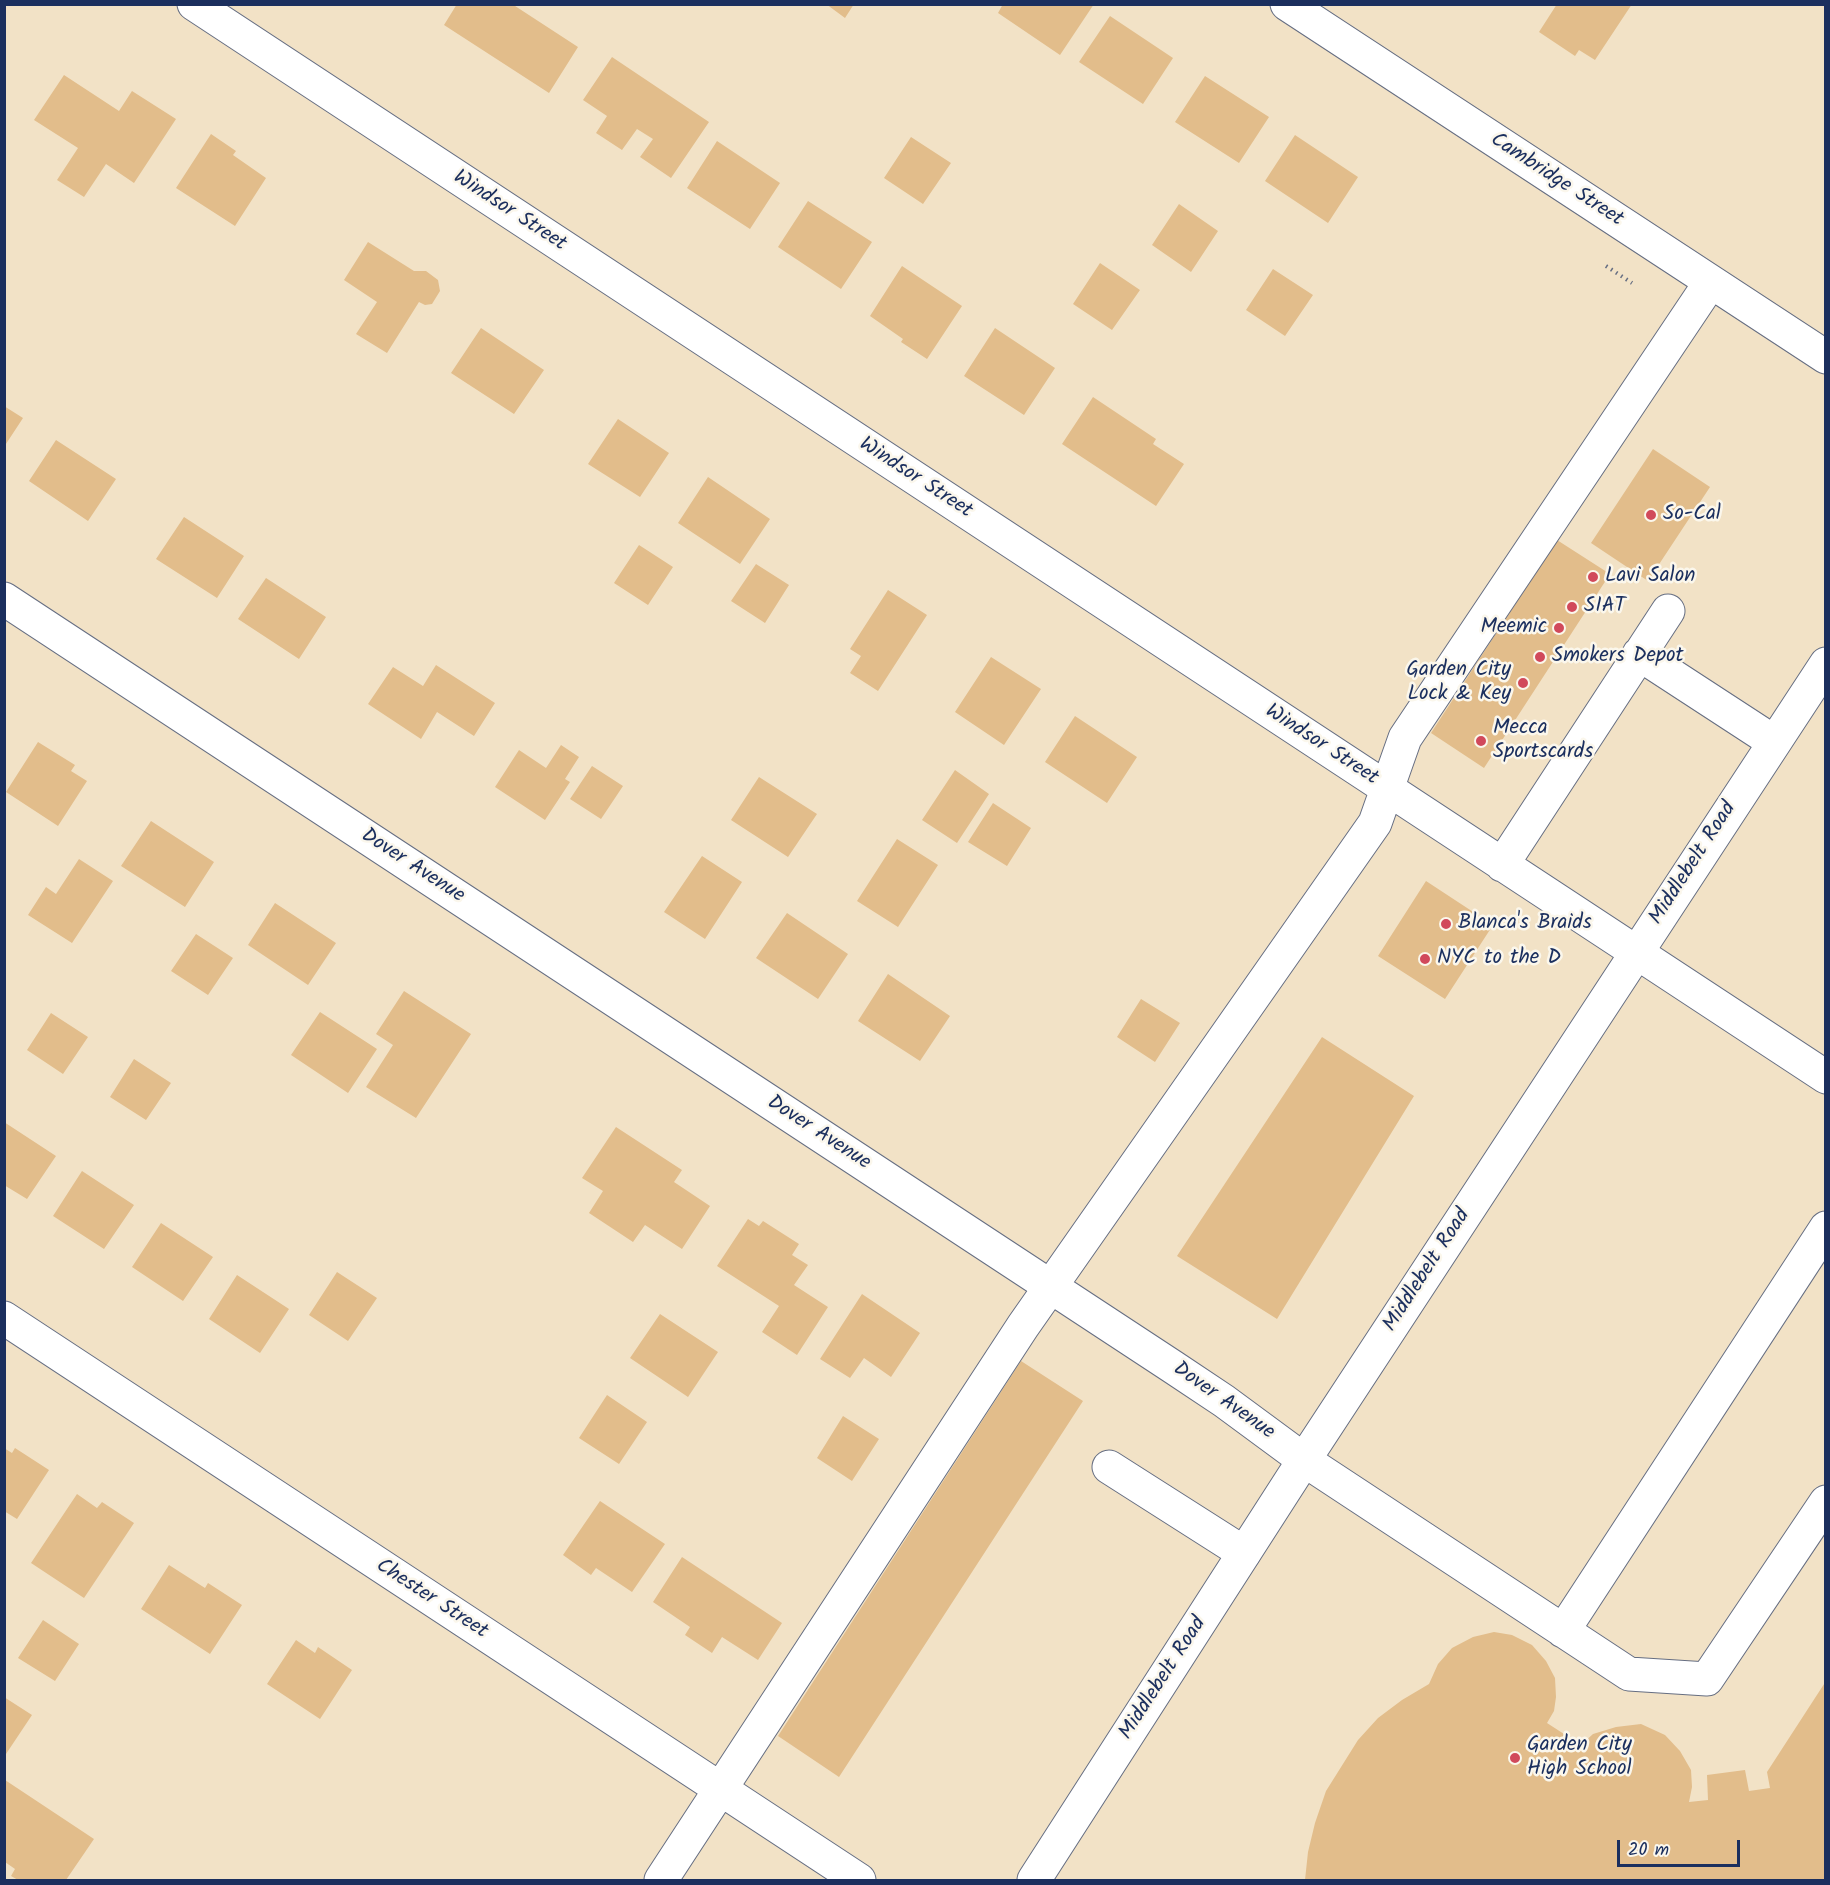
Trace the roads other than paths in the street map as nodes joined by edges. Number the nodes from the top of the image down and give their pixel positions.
1 (194, 4) edge
2 (1287, 4) edge
3 (1710, 283) junction
4 (1826, 357) edge
5 (4, 598) edge
6 (1668, 611) dead end
7 (1639, 654) junction
8 (1826, 664) edge
9 (1774, 742) junction
10 (1387, 789) junction
11 (1502, 865) junction
12 (1636, 953) junction
13 (1826, 1077) edge
14 (1826, 1228) edge
15 (1050, 1287) junction
16 (4, 1318) edge
17 (1304, 1460) junction
18 (1109, 1467) dead end
19 (1826, 1502) edge
20 (1244, 1553) junction
21 (1563, 1631) junction
22 (719, 1790) junction
23 (661, 1881) edge
24 (859, 1881) edge
25 (1034, 1881) edge

1 - 10 street, Windsor Street
2 - 3 street, Cambridge Street
3 - 4 street, Cambridge Street
3 - 10 street
5 - 15 street, Dover Avenue
6 - 7 street
7 - 9 street
7 - 11 street
8 - 9 street, Middlebelt Road
9 - 12 street, Middlebelt Road
10 - 11 street, Windsor Street
10 - 15 street
11 - 12 street, Windsor Street
12 - 13 street, Windsor Street
12 - 17 street, Middlebelt Road
14 - 21 street
15 - 17 street, Dover Avenue
15 - 22 street
16 - 22 street, Chester Street
17 - 20 street, Middlebelt Road
17 - 21 street, Dover Avenue
18 - 20 street
19 - 21 street, Dover Avenue
20 - 25 street, Middlebelt Road
22 - 23 street
22 - 24 street, Chester Street

